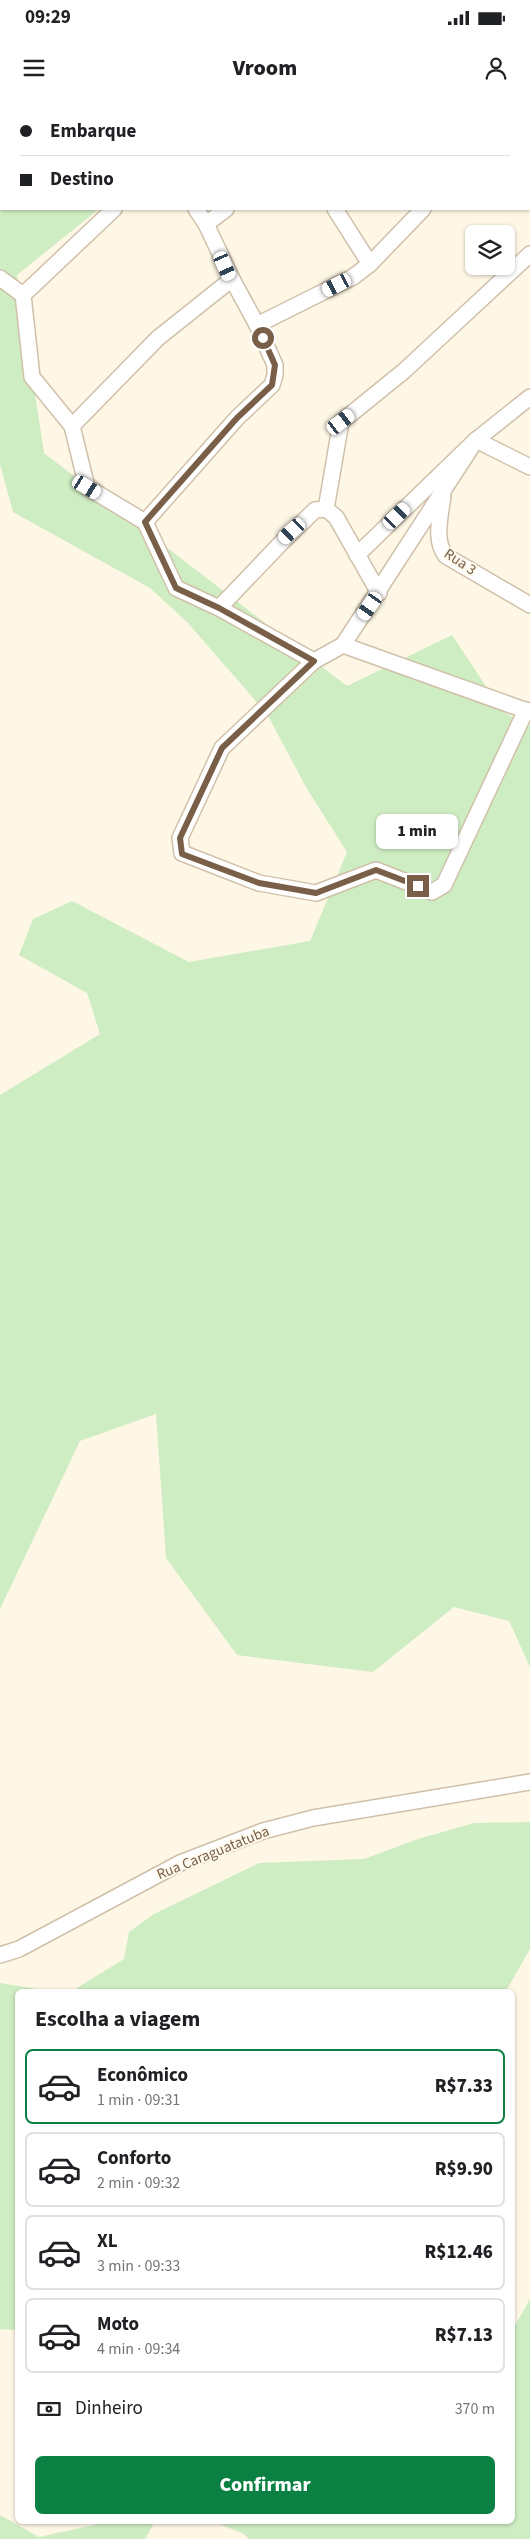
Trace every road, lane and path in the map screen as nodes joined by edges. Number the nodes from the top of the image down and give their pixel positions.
1 (113, 210) edge
2 (197, 210) edge
3 (225, 210) edge
4 (335, 210) edge
5 (422, 210) edge
6 (206, 224) junction
7 (530, 254) edge
8 (370, 264) junction
9 (0, 278) edge
10 (232, 280) junction
11 (23, 295) junction
12 (257, 325) junction
13 (530, 397) edge
14 (72, 426) junction
15 (476, 440) junction
16 (530, 467) edge
17 (444, 491) junction
18 (326, 508) junction
19 (145, 522) junction
20 (357, 555) junction
21 (379, 593) junction
22 (530, 605) edge
23 (219, 608) junction
24 (343, 645) junction
25 (314, 661) junction
26 (528, 711) edge
27 (530, 1782) edge
28 (0, 1955) edge

1 - 11 street
2 - 6 street
3 - 6 street
4 - 8 street
5 - 8 street
6 - 10 street
7 - 18 street
8 - 12 street
9 - 11 street
10 - 12 street
10 - 14 street
11 - 14 street
12 - 19 street
13 - 15 street
14 - 19 street
15 - 16 street
15 - 17 street
15 - 20 street
17 - 21 street
17 - 22 street, Rua 3
18 - 20 street
18 - 23 street
19 - 23 street
20 - 21 street
21 - 24 street
23 - 25 street
24 - 25 street
24 - 26 street
25 - 26 street
27 - 28 street, Rua Caraguatatuba

